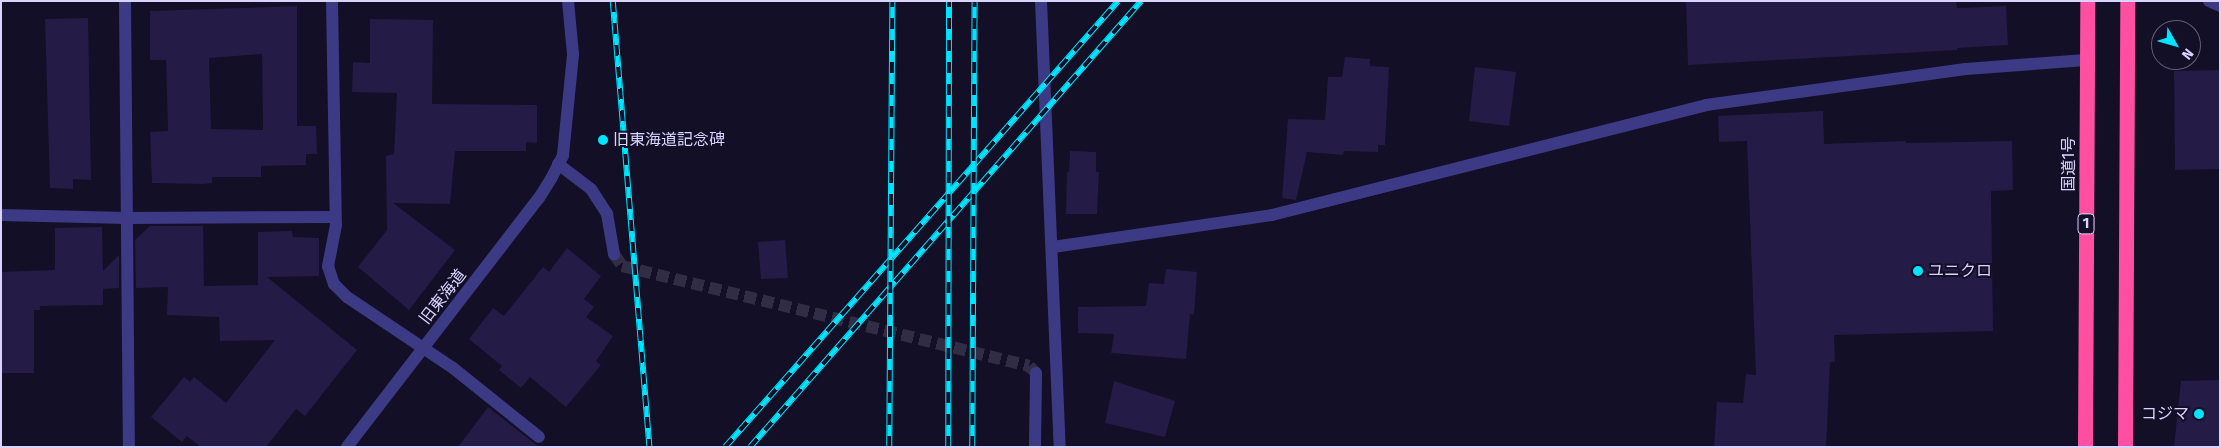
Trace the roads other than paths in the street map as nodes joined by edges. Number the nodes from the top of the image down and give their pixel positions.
1 (125, 1) edge
2 (332, 1) edge
3 (568, 1) edge
4 (1041, 1) edge
5 (2087, 1) edge
6 (2127, 1) edge
7 (2209, 1) edge
8 (2220, 6) edge
9 (2086, 60) junction
10 (558, 164) junction
11 (1, 216) edge
12 (335, 217) junction
13 (127, 218) junction
14 (1053, 247) junction
15 (614, 254) tunnel mouth
16 (424, 349) junction
17 (1036, 373) dead end
18 (539, 437) dead end
19 (129, 447) edge
20 (347, 447) edge
21 (1035, 447) edge
22 (1060, 447) edge
23 (2085, 447) edge
24 (2126, 447) edge

1 - 13 street
2 - 12 street
3 - 10 street, 旧東海道
4 - 14 street
5 - 9 highway, 国道1号 / 1
6 - 24 highway
7 - 8 street
9 - 14 street
9 - 23 highway, 国道1号 / 1
10 - 15 street
10 - 16 street, 旧東海道
11 - 13 street
12 - 13 street
12 - 16 street
13 - 19 street
14 - 22 street
16 - 18 street
16 - 20 street, 旧東海道
17 - 21 street

